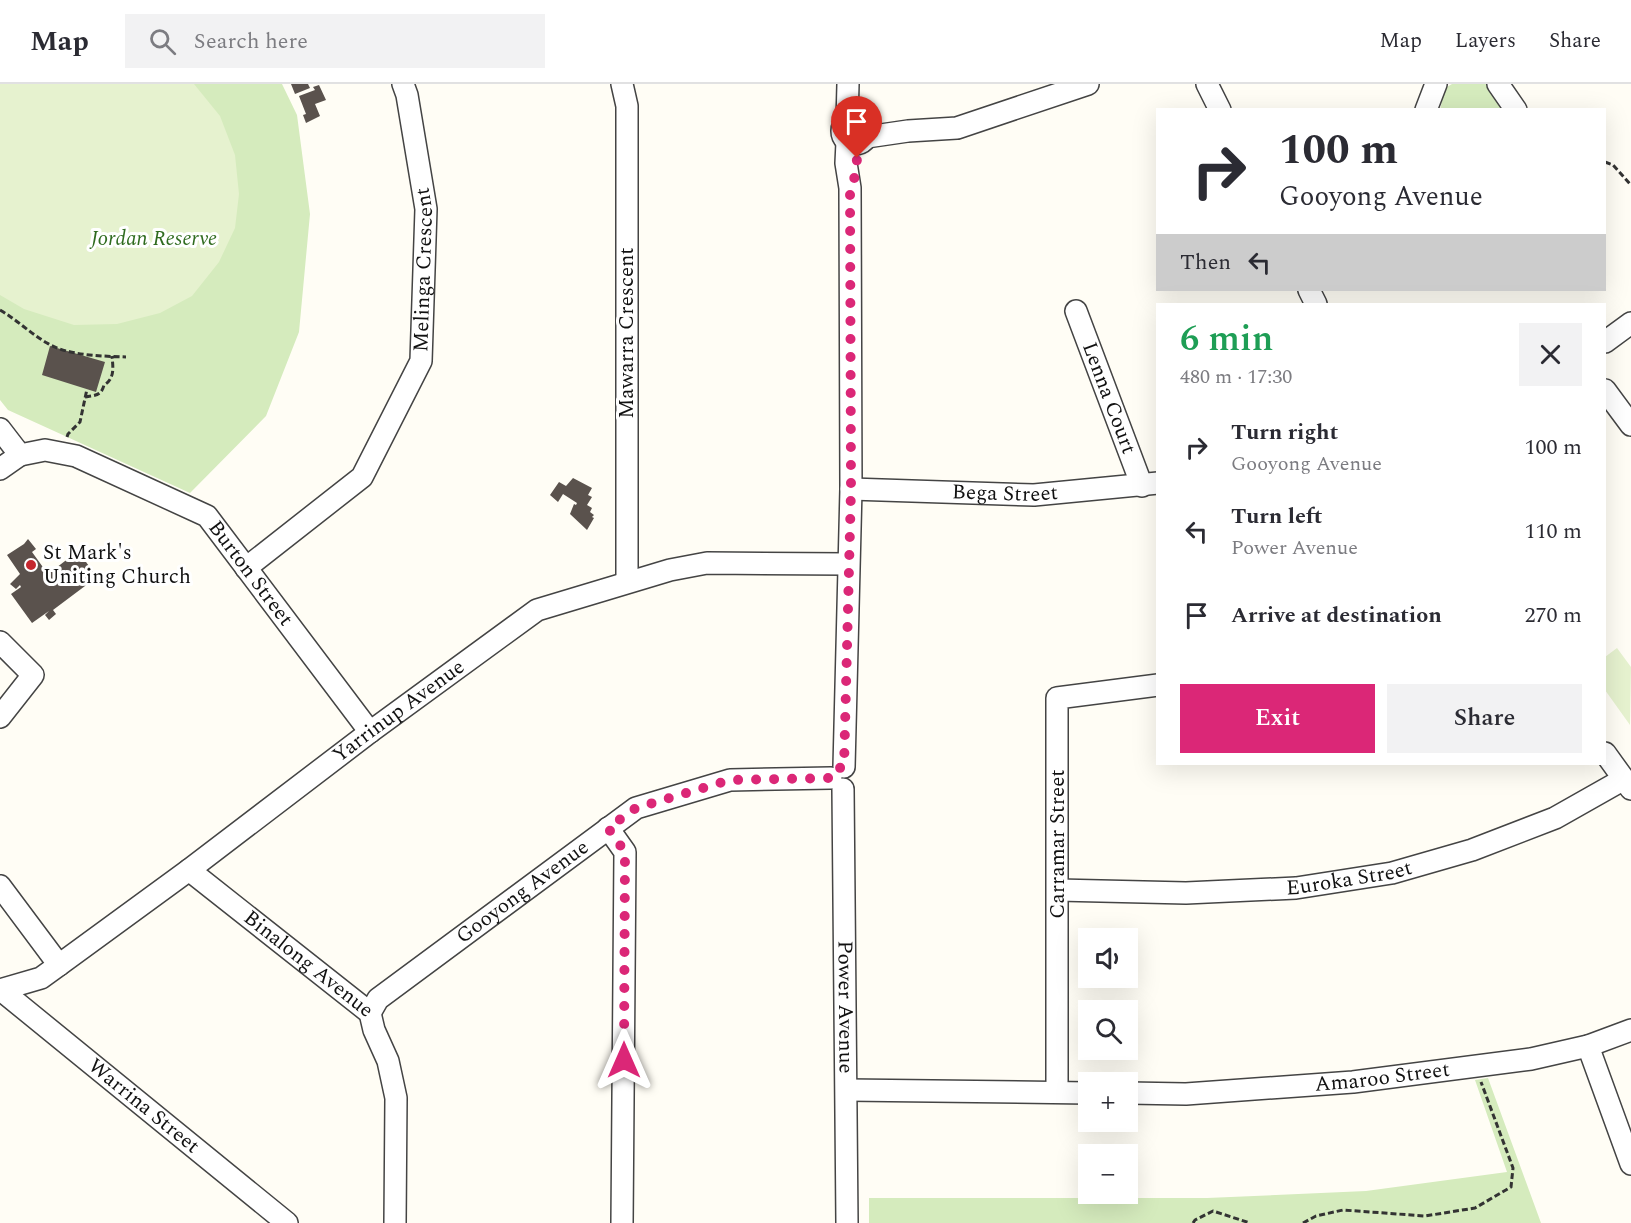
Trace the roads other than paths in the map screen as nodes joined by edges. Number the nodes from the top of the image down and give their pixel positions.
1 (403, 84) edge
2 (622, 84) edge
3 (848, 84) edge
4 (855, 84) edge
5 (1088, 84) edge
6 (1207, 84) edge
7 (1436, 84) edge
8 (1498, 84) edge
9 (1219, 108) edge
10 (1427, 108) edge
11 (1515, 108) edge
12 (858, 131) junction
13 (1076, 311) dead end
14 (1631, 323) edge
15 (1606, 341) edge
16 (1606, 391) edge
17 (1631, 425) edge
18 (0, 429) edge
19 (20, 455) junction
20 (0, 469) edge
21 (1150, 485) edge
22 (851, 489) junction
23 (848, 564) junction
24 (246, 568) junction
25 (627, 582) junction
26 (0, 642) edge
27 (1156, 685) edge
28 (0, 717) edge
29 (370, 732) junction
30 (1606, 754) edge
31 (839, 778) junction
32 (1627, 784) edge
33 (608, 828) junction
34 (189, 870) junction
35 (0, 886) edge
36 (1058, 890) junction
37 (59, 965) junction
38 (1, 990) edge
39 (370, 1013) junction
40 (1631, 1030) edge
41 (1588, 1046) junction
42 (847, 1090) junction
43 (1057, 1092) junction
44 (1078, 1093) edge
45 (1138, 1093) edge
46 (1631, 1164) edge
47 (287, 1223) edge
48 (395, 1223) edge
49 (622, 1223) edge
50 (847, 1223) edge

1 - 24 street, Melinga Crescent
2 - 25 street, Mawarra Crescent
3 - 12 street, Power Avenue
4 - 12 street, Power Avenue
5 - 12 street
6 - 9 street
7 - 10 street
8 - 11 street
12 - 22 street, Power Avenue
13 - 21 street, Lenna Court
14 - 15 street
16 - 17 street
18 - 19 street
19 - 20 street
19 - 24 street, Burton Street
21 - 22 street, Bega Street
22 - 23 street, Power Avenue
23 - 25 street, Yarrinup Avenue
23 - 31 street, Power Avenue
24 - 29 street, Burton Street
25 - 29 street, Yarrinup Avenue
26 - 28 street
27 - 36 street, Carramar Street
29 - 34 street, Yarrinup Avenue
30 - 32 street
31 - 33 street, Gooyong Avenue
31 - 42 street, Power Avenue
32 - 36 street, Euroka Street
33 - 39 street, Gooyong Avenue
33 - 49 street
34 - 37 street, Yarrinup Avenue
34 - 39 street, Binalong Avenue
35 - 37 street
36 - 43 street, Carramar Street
37 - 38 street, Yarrinup Avenue
38 - 47 street, Warrina Street
39 - 48 street, Binalong Avenue
40 - 41 street, Amaroo Street
41 - 45 street, Amaroo Street
41 - 46 street
42 - 43 street
42 - 50 street, Power Avenue
43 - 44 street

